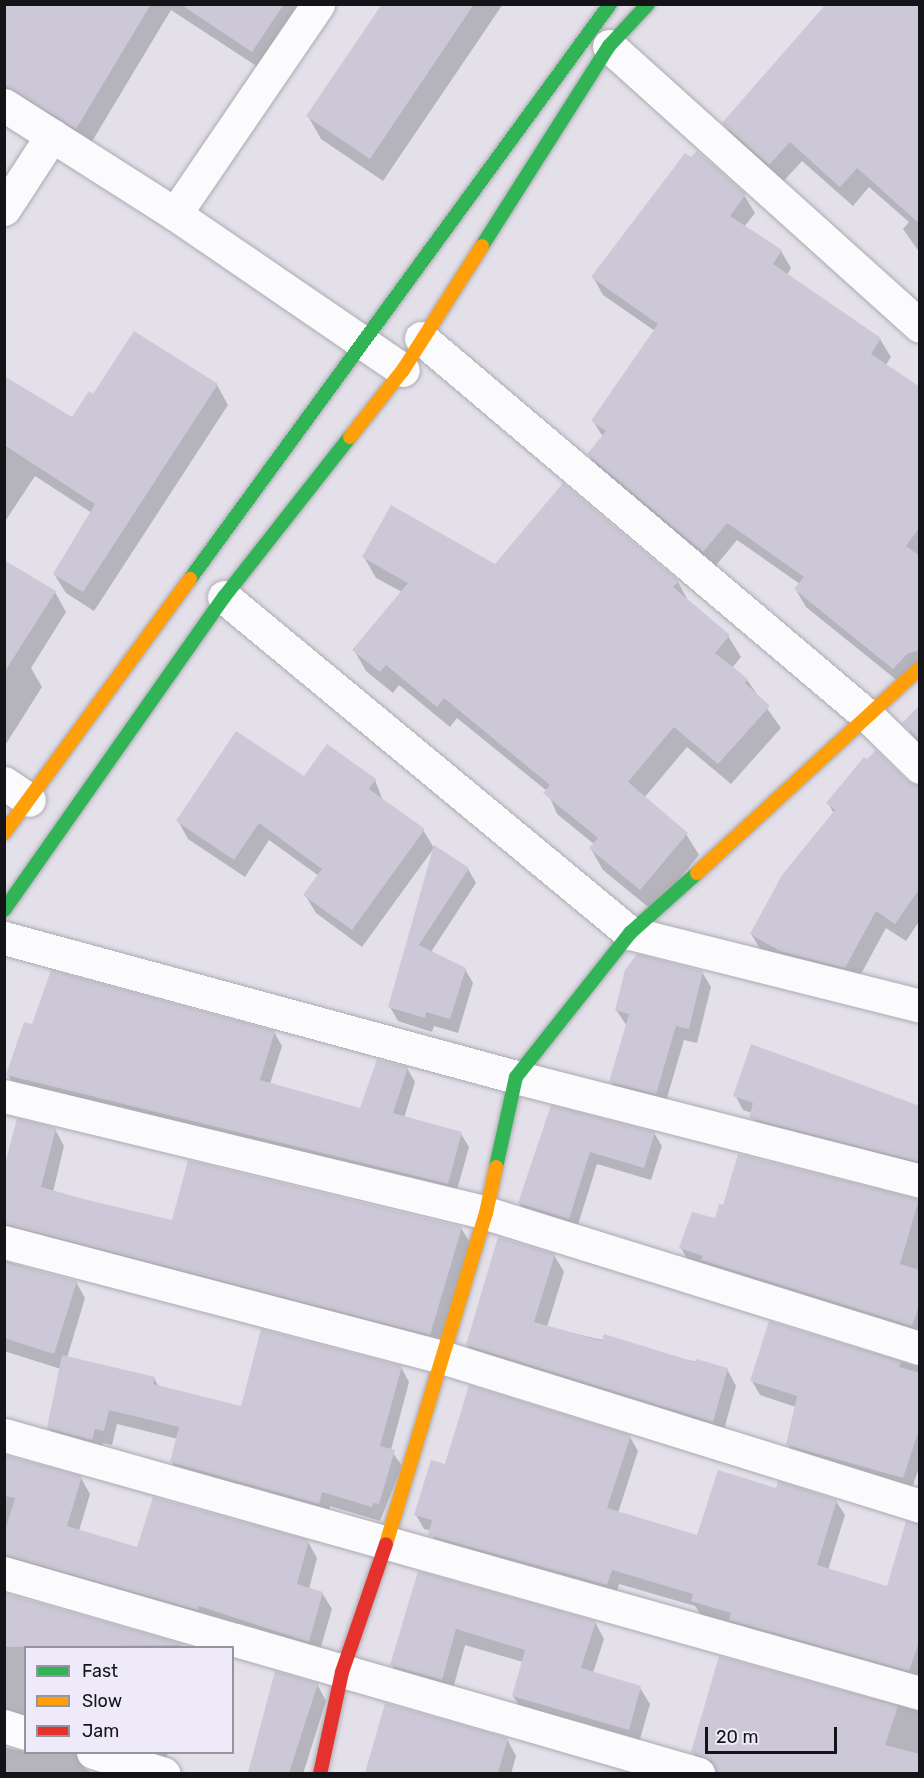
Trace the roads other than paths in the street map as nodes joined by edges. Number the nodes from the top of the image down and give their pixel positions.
1 (318, 4) edge
2 (610, 4) edge
3 (648, 4) edge
4 (609, 46) junction
5 (4, 105) edge
6 (52, 135) junction
7 (4, 209) edge
8 (176, 214) junction
9 (920, 326) edge
10 (421, 338) junction
11 (363, 342) junction
12 (403, 370) junction
13 (224, 597) junction
14 (920, 668) edge
15 (870, 718) junction
16 (920, 767) edge
17 (17, 791) edge
18 (4, 833) edge
19 (4, 910) edge
20 (630, 933) junction
21 (4, 938) edge
22 (920, 1006) edge
23 (516, 1077) junction
24 (4, 1096) edge
25 (920, 1181) edge
26 (486, 1213) junction
27 (4, 1242) edge
28 (920, 1348) edge
29 (444, 1358) junction
30 (4, 1435) edge
31 (920, 1506) edge
32 (387, 1541) junction
33 (4, 1573) edge
34 (342, 1672) junction
35 (920, 1692) edge
36 (4, 1726) edge
37 (24, 1732) edge
38 (100, 1754) edge
39 (164, 1773) edge
40 (320, 1773) edge
41 (699, 1773) edge

1 - 8 street
2 - 11 main road
3 - 4 main road
4 - 9 street
4 - 10 main road
5 - 6 street
6 - 7 street
6 - 8 street
8 - 11 street
10 - 12 main road
10 - 15 street
11 - 12 street
11 - 17 main road
12 - 13 main road
13 - 19 main road
13 - 20 street
14 - 15 main road
15 - 16 street
15 - 20 main road
17 - 18 main road
20 - 22 street
20 - 23 main road
21 - 23 street
23 - 25 street
23 - 26 main road
24 - 26 street
26 - 28 street
26 - 29 main road
27 - 29 street
29 - 31 street
29 - 32 main road
30 - 32 street
32 - 34 main road
32 - 35 street
33 - 34 street
34 - 40 main road
34 - 41 street
36 - 37 street
38 - 39 street

